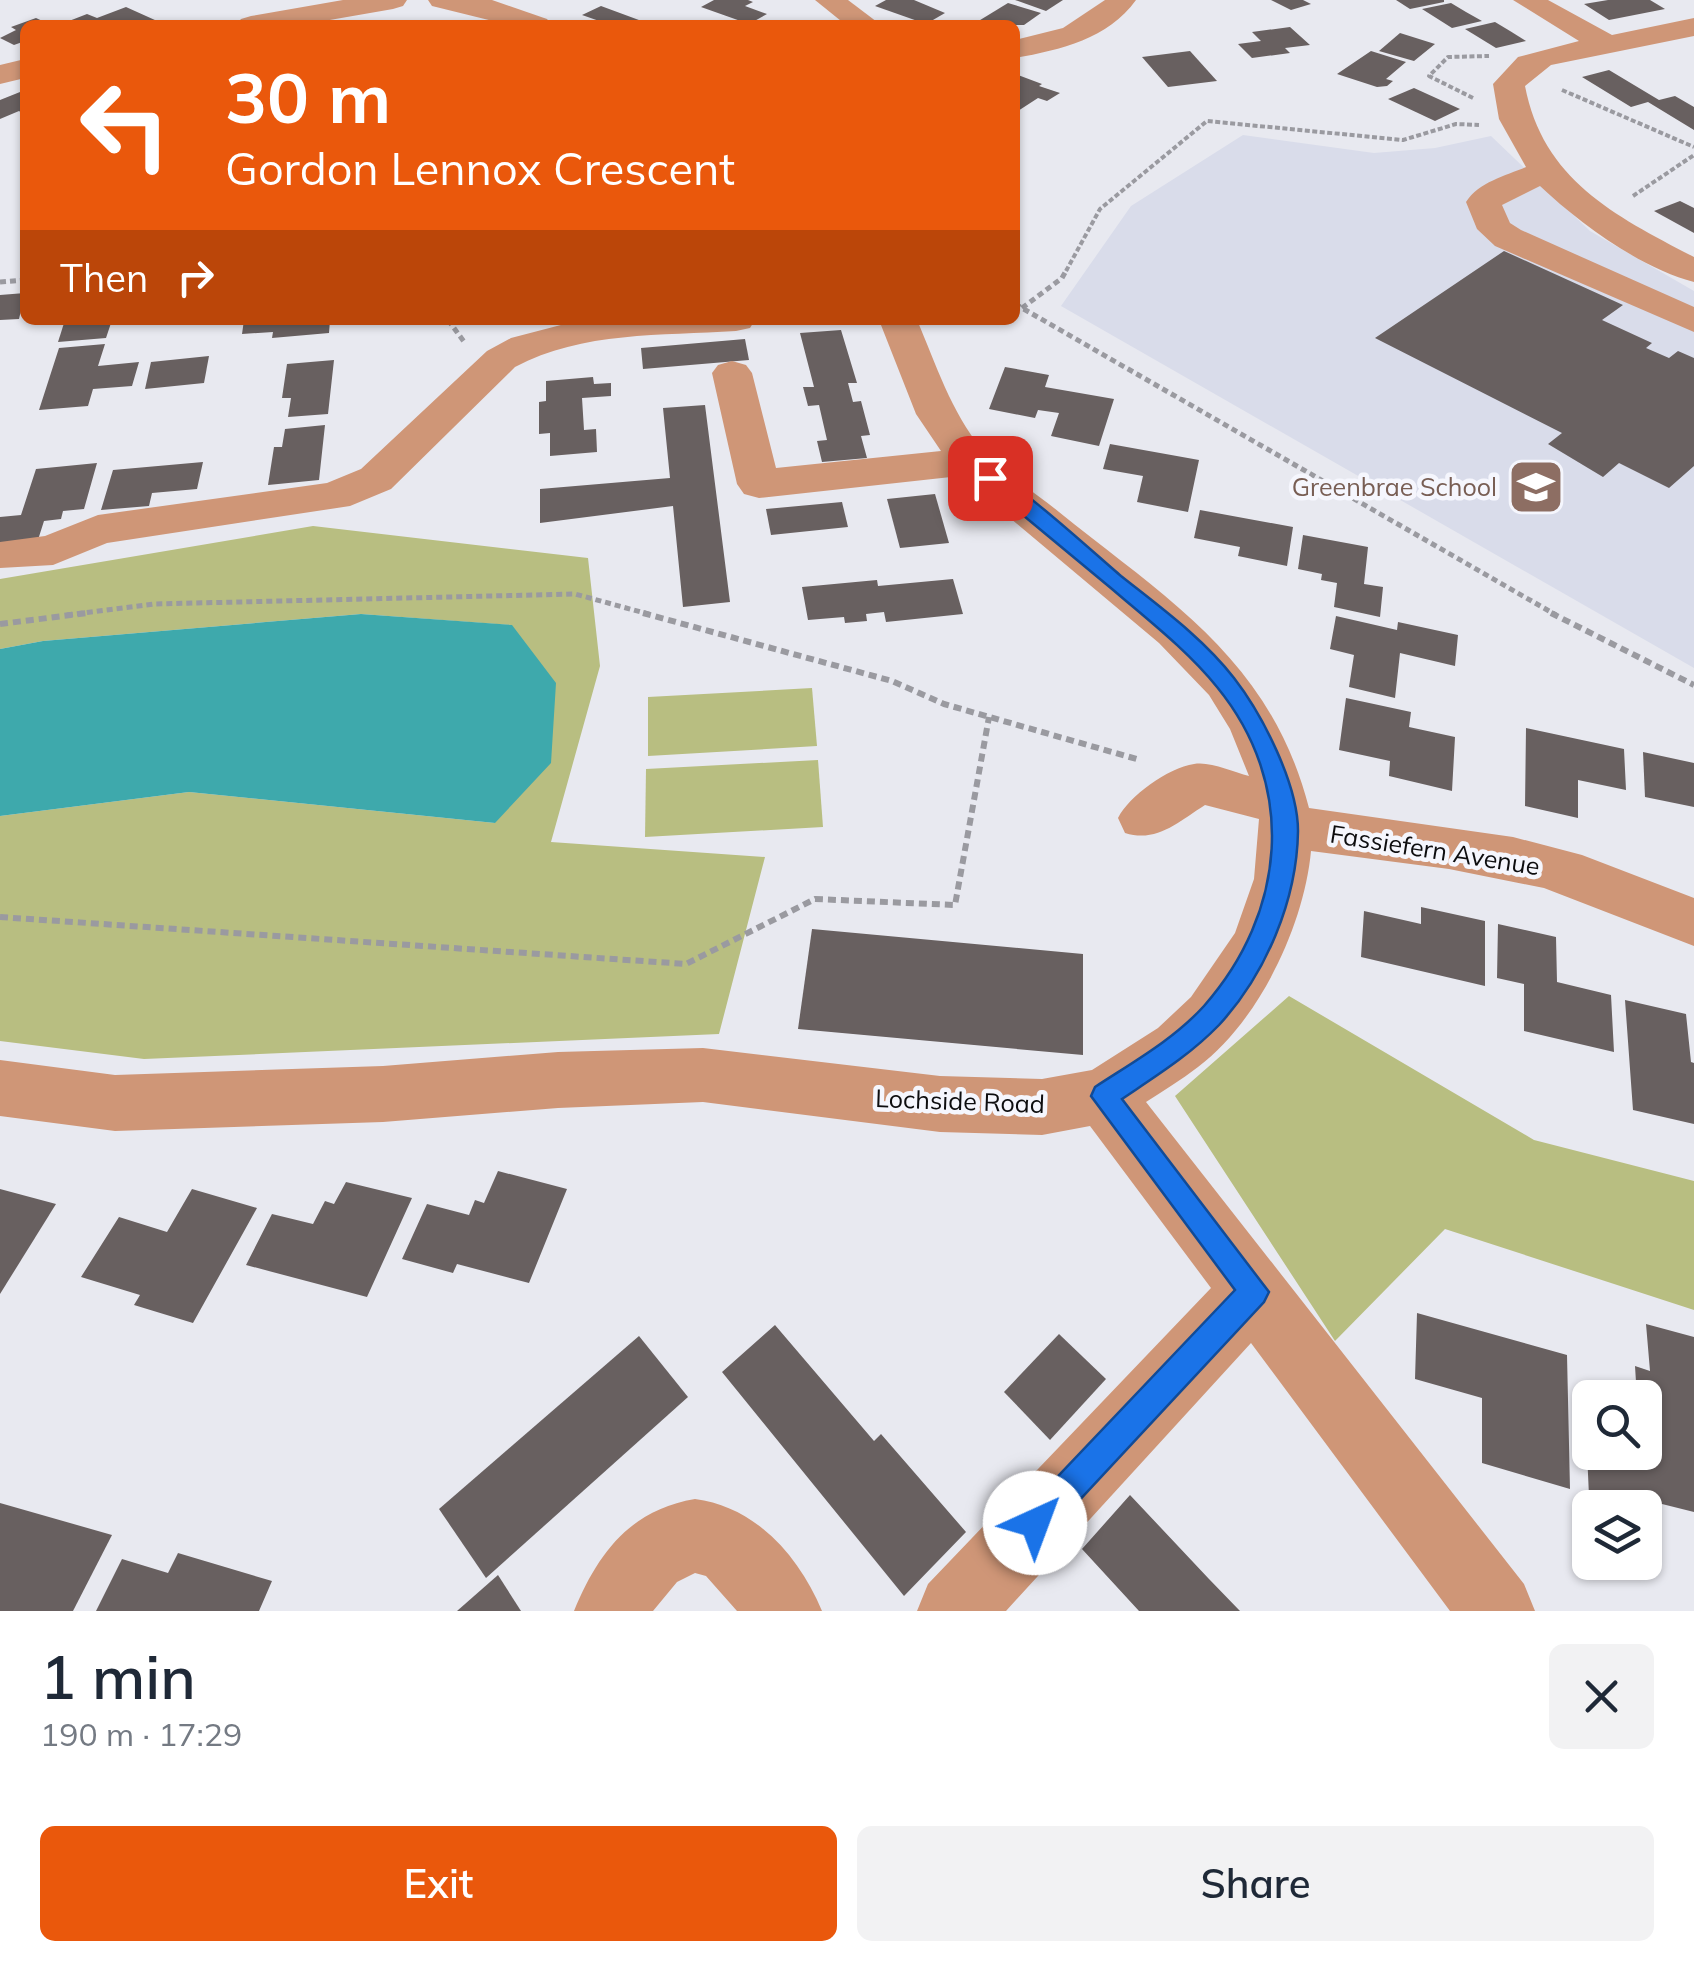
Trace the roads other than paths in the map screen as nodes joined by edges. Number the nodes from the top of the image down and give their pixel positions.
1 (392, 0) edge
2 (442, 0) edge
3 (828, 0) edge
4 (1122, 0) edge
5 (1527, 0) edge
6 (278, 20) edge
7 (522, 20) edge
8 (858, 20) edge
9 (1694, 28) edge
10 (1606, 44) junction
11 (1020, 48) edge
12 (1020, 49) edge
13 (1048, 68) dead end
14 (1544, 172) junction
15 (1694, 272) edge
16 (1694, 322) edge
17 (674, 325) edge
18 (900, 325) edge
19 (424, 372) dead end
20 (732, 373) dead end
21 (474, 385) junction
22 (968, 461) junction
23 (9, 555) dead end
24 (1284, 816) junction
25 (1144, 818) dead end
26 (1694, 923) edge
27 (0, 1088) edge
28 (1104, 1096) junction
29 (1254, 1292) junction
30 (612, 1611) edge
31 (784, 1611) edge
32 (955, 1611) edge
33 (1497, 1611) edge

1 - 6 street
2 - 7 street
3 - 8 street
4 - 11 street
5 - 10 street
9 - 10 street
10 - 14 street
12 - 13 street
14 - 15 street
14 - 16 street
17 - 21 street
18 - 22 street, Lochside Road
19 - 21 street
20 - 22 street
21 - 23 street
22 - 24 street, Lochside Road
24 - 25 street, Fassiefern Avenue
24 - 26 street, Fassiefern Avenue
24 - 28 street, Lochside Road
27 - 28 street, Lochside Road
28 - 29 street
29 - 32 street
29 - 33 street
30 - 31 street

